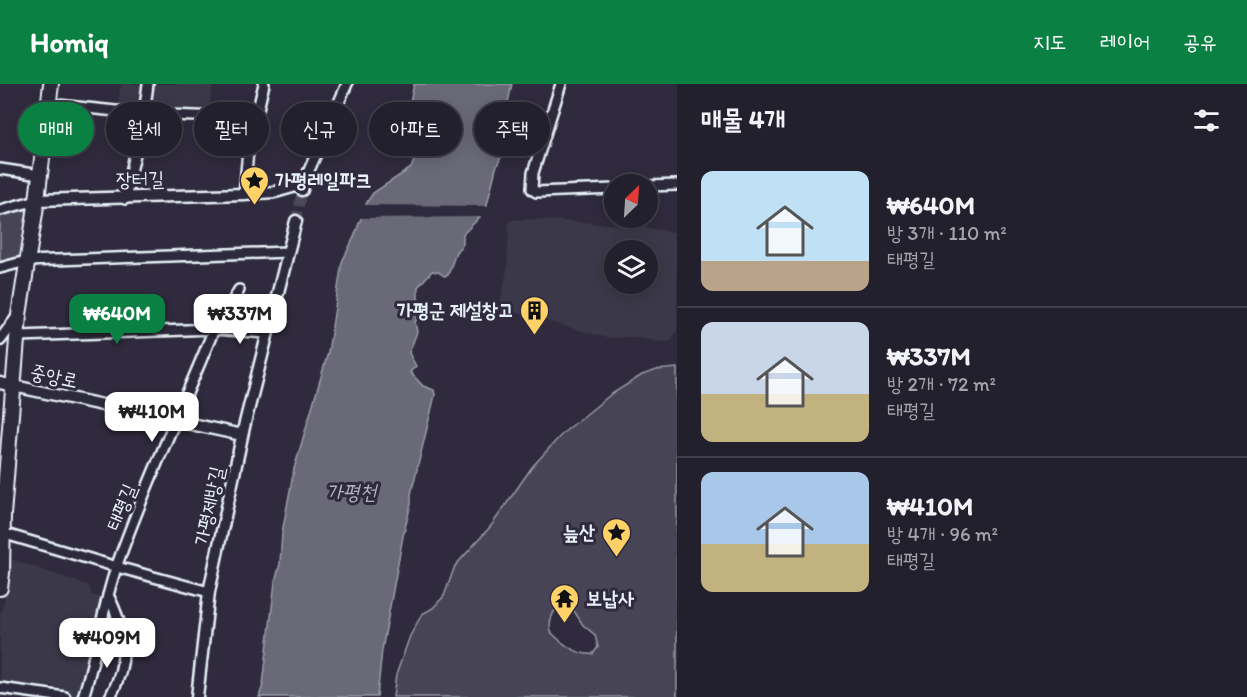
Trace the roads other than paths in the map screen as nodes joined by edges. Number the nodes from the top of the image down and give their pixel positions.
1 (51, 84) edge
2 (148, 84) edge
3 (264, 84) edge
4 (347, 84) edge
5 (561, 84) edge
6 (49, 102) edge
7 (146, 102) edge
8 (42, 156) edge
9 (135, 156) edge
10 (0, 169) edge
11 (40, 175) junction
12 (677, 185) edge
13 (658, 186) edge
14 (303, 187) joint
15 (604, 189) edge
16 (244, 194) junction
17 (125, 199) junction
18 (37, 200) junction
19 (0, 210) edge
20 (296, 221) tunnel mouth
21 (288, 252) junction
22 (26, 261) junction
23 (0, 268) edge
24 (239, 290) dead end
25 (20, 315) junction
26 (214, 329) junction
27 (267, 333) junction
28 (19, 336) junction
29 (0, 340) edge
30 (0, 383) edge
31 (15, 386) junction
32 (176, 421) junction
33 (242, 435) junction
34 (1, 515) edge
35 (2, 533) junction
36 (117, 567) junction
37 (0, 588) edge
38 (209, 592) junction
39 (108, 595) junction
40 (0, 688) edge
41 (65, 697) edge
42 (83, 697) edge
43 (110, 697) edge
44 (197, 697) edge

1 - 6 main road
2 - 7 street
3 - 16 street
4 - 14 street
5 - 15 street
8 - 11 main road
9 - 17 street
10 - 11 street
11 - 18 main road
12 - 13 street
14 - 16 street
16 - 17 street, 장터길
17 - 18 street, 장터길
18 - 19 street
18 - 22 main road
20 - 21 street, 가평제방길
21 - 22 street
21 - 27 street, 가평제방길
22 - 23 street
22 - 25 main road
24 - 26 street, 태평길
25 - 28 main road
25 - 29 street
26 - 27 street
26 - 28 street
26 - 32 street, 태평길
27 - 33 street, 가평제방길
28 - 31 main road
30 - 31 street, 중앙로
31 - 32 street, 중앙로
31 - 34 main road
32 - 33 street, 중앙로
32 - 36 street, 태평길
33 - 38 street, 가평제방길
34 - 35 main road
35 - 36 street
35 - 37 main road
36 - 38 street
36 - 39 street, 태평길
38 - 44 street, 가평제방길
39 - 42 street, 태평길
39 - 43 street
40 - 41 street

